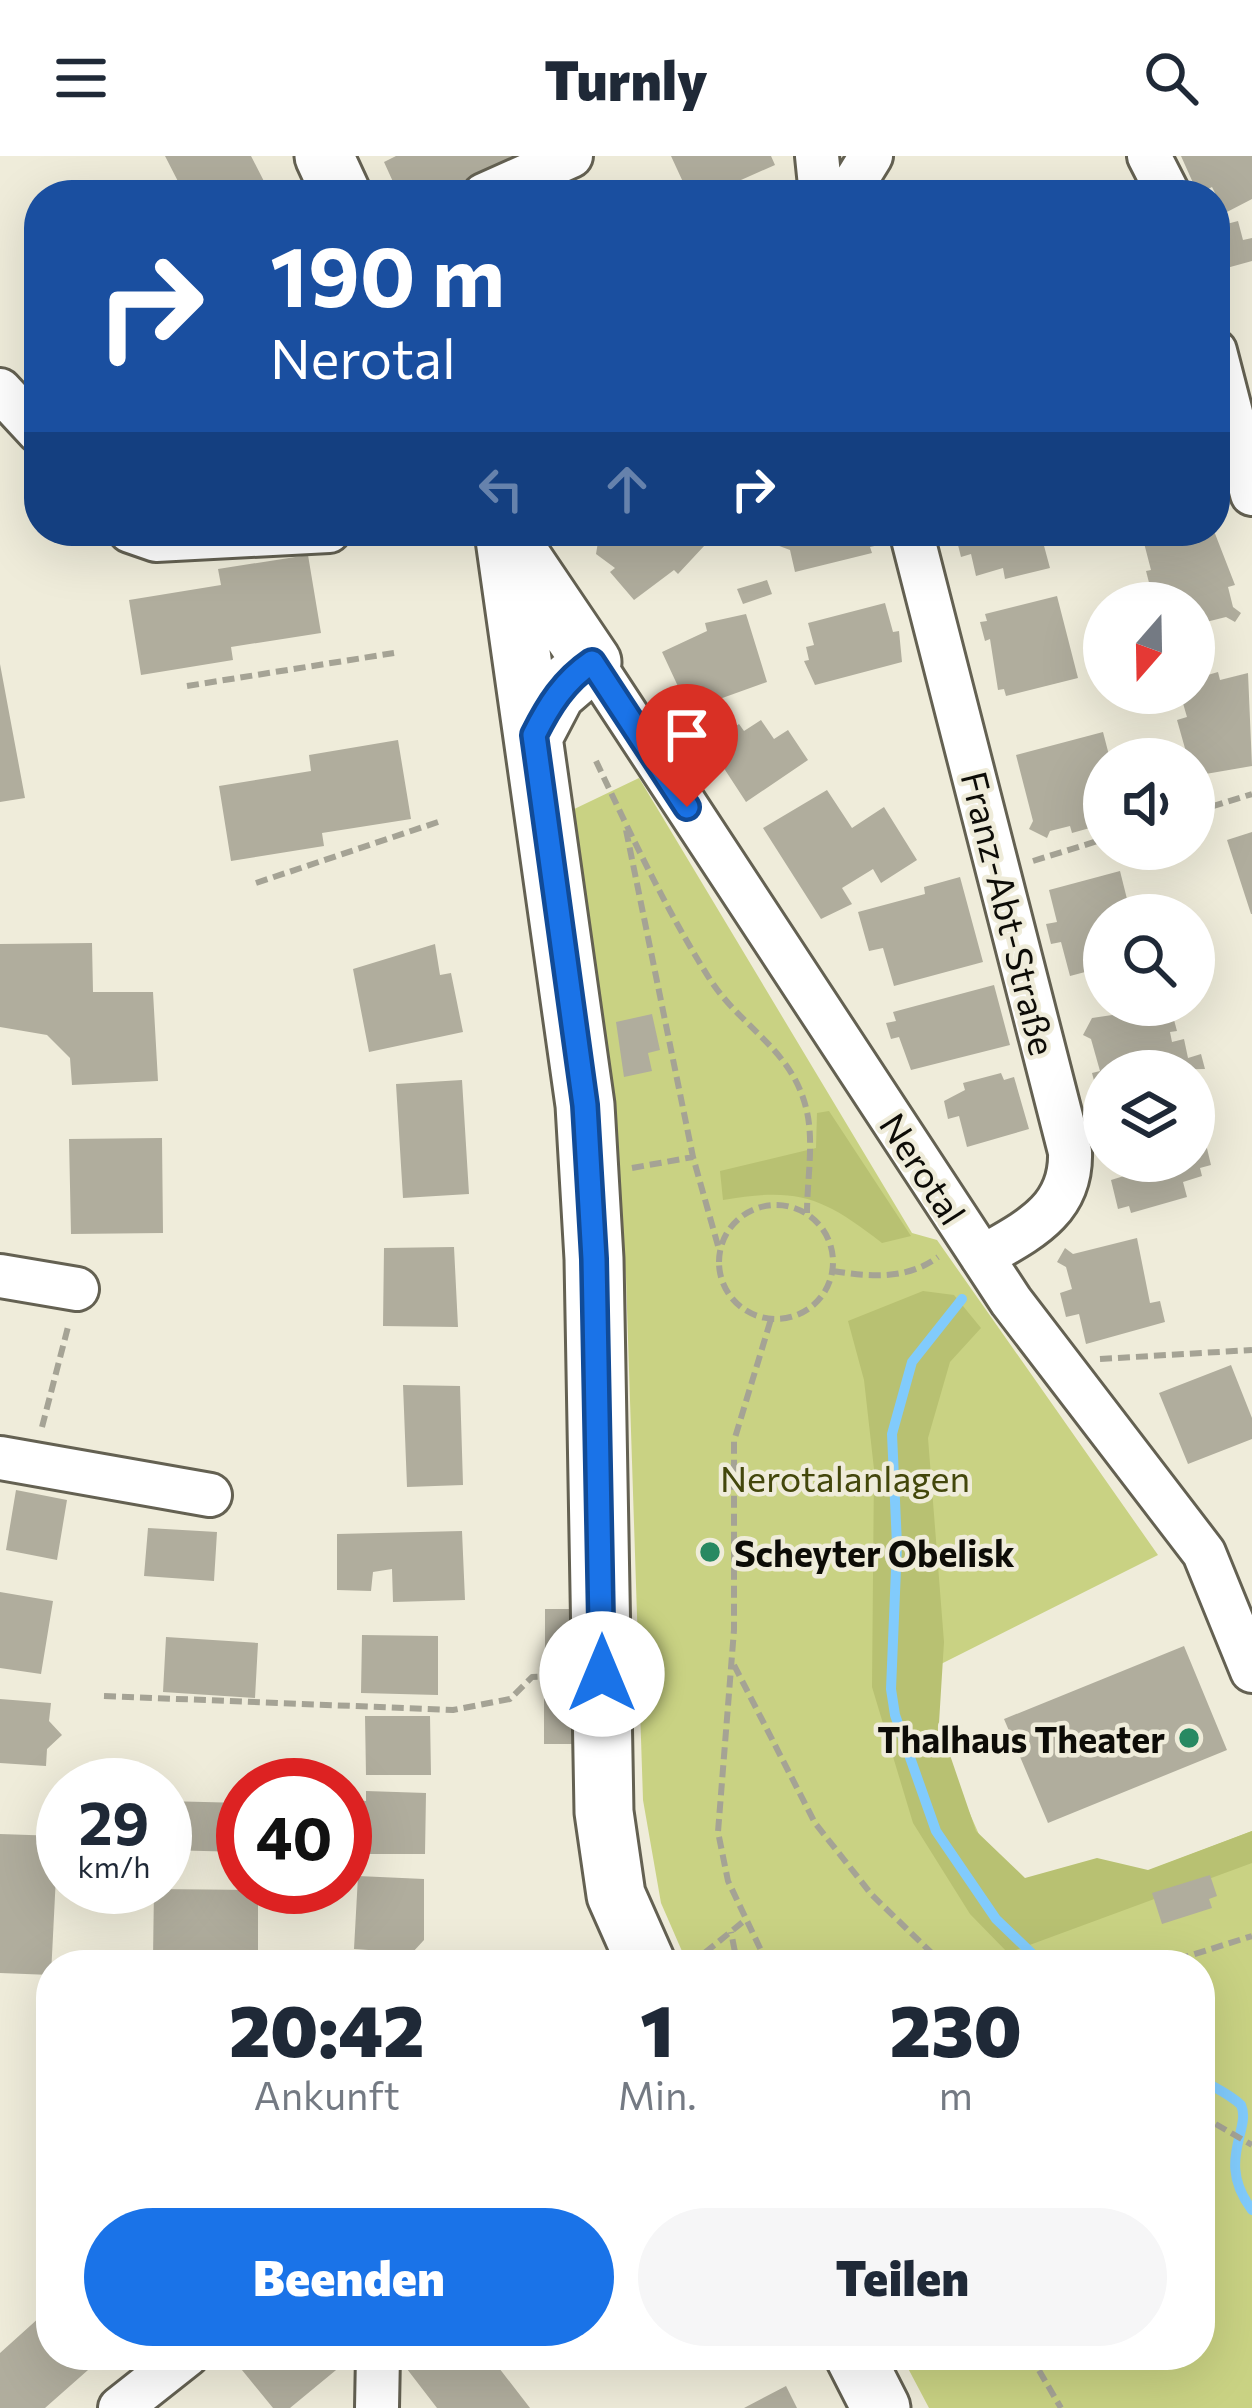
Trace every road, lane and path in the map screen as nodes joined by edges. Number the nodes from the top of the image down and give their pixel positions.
1 (571, 156) edge
2 (517, 180) edge
3 (0, 390) edge
4 (1230, 409) edge
5 (24, 416) edge
6 (1252, 494) edge
7 (507, 546) edge
8 (515, 546) edge
9 (915, 546) edge
10 (394, 653) dead end
11 (592, 662) junction
12 (187, 686) dead end
13 (534, 735) junction
14 (596, 761) dead end
15 (1252, 794) edge
16 (1215, 805) edge
17 (624, 821) junction
18 (439, 822) dead end
19 (1083, 845) edge
20 (1036, 860) dead end
21 (256, 883) dead end
22 (807, 1213) junction
23 (719, 1252) junction
24 (982, 1257) junction
25 (833, 1271) junction
26 (0, 1276) edge
27 (77, 1289) joint
28 (771, 1319) junction
29 (1252, 1350) edge
30 (1085, 1360) dead end
31 (16, 1462) edge
32 (210, 1495) dead end
33 (733, 1662) junction
34 (1252, 1671) edge
35 (602, 1674) junction
36 (104, 1696) dead end
37 (743, 1921) junction
38 (731, 1932) junction
39 (1252, 1936) edge
40 (631, 1950) edge
41 (708, 1950) edge
42 (735, 1950) edge
43 (760, 1950) edge
44 (929, 1950) edge
45 (1208, 1950) edge
46 (1215, 2123) edge
47 (1252, 2145) edge
48 (168, 2370) edge
49 (378, 2370) edge
50 (862, 2370) edge
51 (1039, 2370) edge
52 (120, 2408) edge
53 (377, 2408) edge
54 (881, 2408) edge
55 (1061, 2408) edge

1 - 2 street
3 - 5 street
4 - 6 street
7 - 13 street, Nerotal
8 - 11 street, Nerotal
9 - 24 street, Franz-Abt-Straße
10 - 12 path
11 - 13 street
11 - 24 street, Nerotal
13 - 35 street, Nerotal
14 - 17 path
15 - 16 path
17 - 22 path
17 - 23 path
18 - 21 path
19 - 20 path
22 - 23 path
22 - 25 path
23 - 28 path
24 - 25 path
24 - 34 street, Nerotal
25 - 28 path
26 - 27 street
27 - 31 path
28 - 33 path
29 - 30 path
31 - 32 street
33 - 37 path
33 - 44 path
35 - 36 path
35 - 40 street, Nerotal
37 - 38 path
37 - 43 path
38 - 41 path
38 - 42 path
39 - 45 path
46 - 47 path
48 - 52 street
49 - 53 street
50 - 54 street
51 - 55 path

